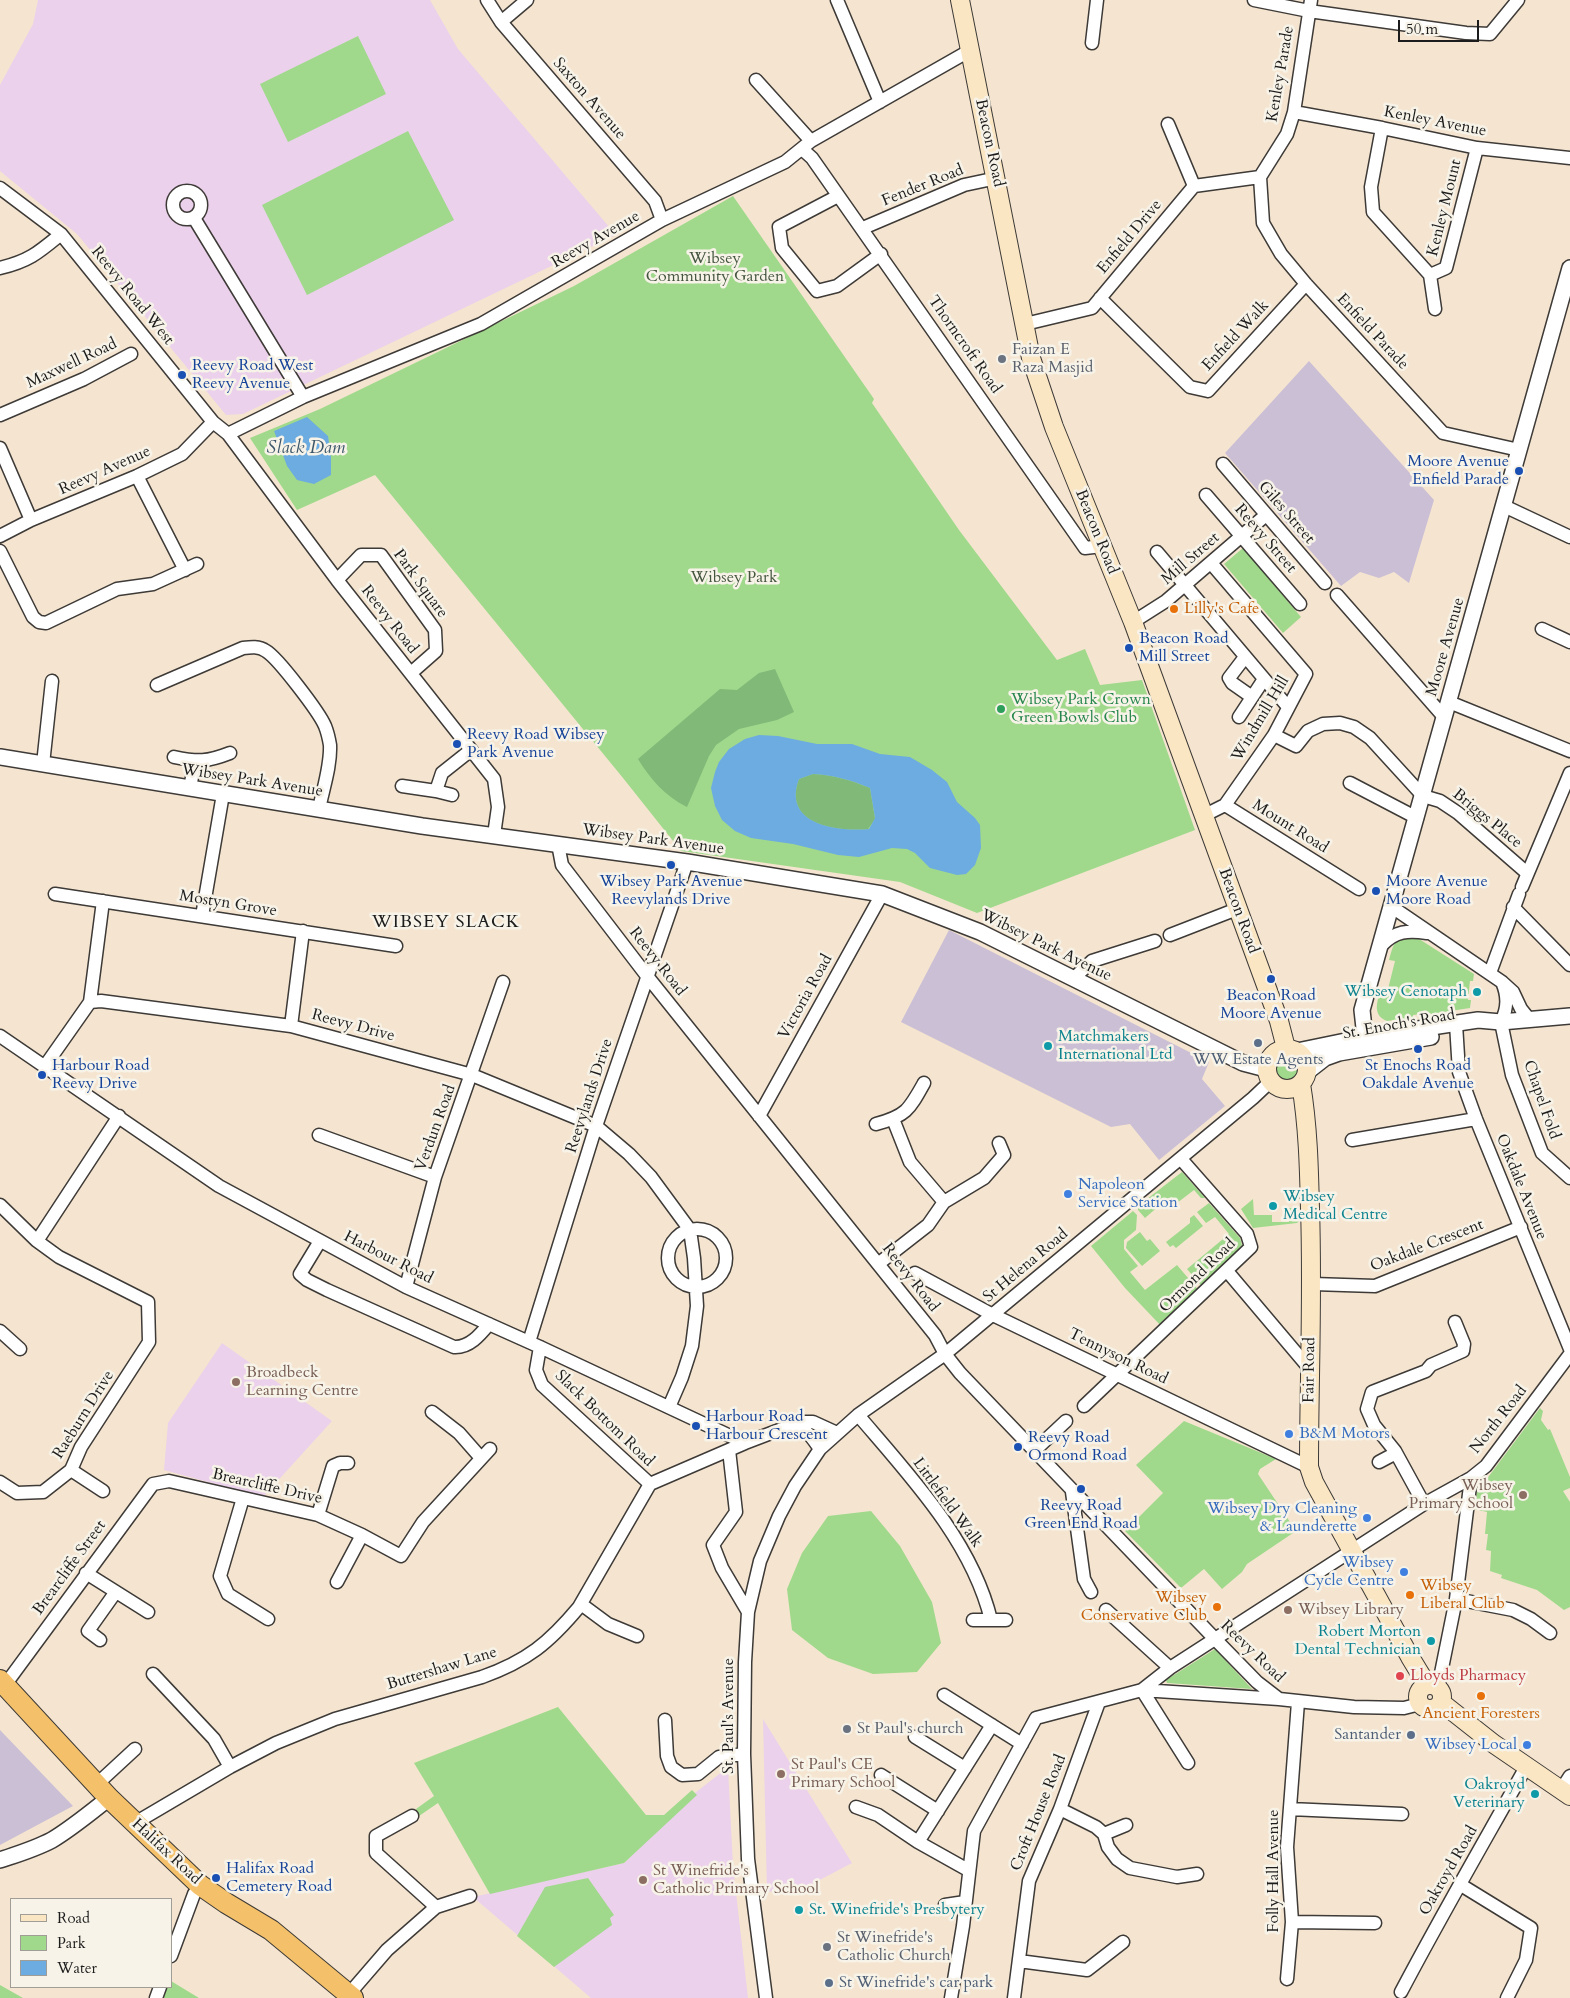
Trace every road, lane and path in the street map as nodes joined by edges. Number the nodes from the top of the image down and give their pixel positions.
1 (487, 0) edge
2 (527, 0) edge
3 (837, 0) edge
4 (960, 0) edge
5 (1097, 0) edge
6 (1254, 0) edge
7 (1518, 0) edge
8 (1310, 5) edge
9 (501, 22) junction
10 (1092, 43) dead end
11 (969, 51) junction
12 (756, 80) dead end
13 (880, 102) junction
14 (1294, 112) junction
15 (1168, 124) dead end
16 (1382, 128) junction
17 (807, 145) junction
18 (1477, 148) junction
19 (1570, 158) edge
20 (1260, 177) junction
21 (997, 178) junction
22 (1194, 186) junction
23 (0, 188) edge
24 (838, 196) junction
25 (194, 218) dead end
26 (662, 220) junction
27 (863, 228) junction
28 (61, 234) junction
29 (880, 254) junction
30 (0, 268) edge
31 (1570, 268) edge
32 (1430, 275) junction
33 (1306, 284) junction
34 (1100, 298) junction
35 (1435, 309) dead end
36 (1025, 324) junction
37 (131, 354) dead end
38 (303, 397) junction
39 (0, 414) edge
40 (213, 422) junction
41 (228, 434) junction
42 (0, 448) edge
43 (1519, 450) junction
44 (1223, 464) dead end
45 (137, 476) junction
46 (1206, 494) dead end
47 (1504, 506) junction
48 (1266, 514) junction
49 (31, 520) junction
50 (0, 536) edge
51 (1242, 536) junction
52 (1570, 537) edge
53 (1102, 546) junction
54 (0, 551) edge
55 (1157, 552) dead end
56 (1211, 563) junction
57 (197, 564) dead end
58 (185, 570) junction
59 (337, 580) junction
60 (1325, 583) dead end
61 (1185, 585) junction
62 (1338, 595) dead end
63 (1300, 604) dead end
64 (1133, 622) junction
65 (1542, 629) dead end
66 (1570, 642) edge
67 (1245, 657) junction
68 (411, 673) junction
69 (1264, 679) junction
70 (52, 681) dead end
71 (157, 685) dead end
72 (1252, 697) junction
73 (1288, 707) junction
74 (1447, 710) junction
75 (1239, 717) dead end
76 (1274, 735) junction
77 (471, 750) junction
78 (1570, 750) edge
79 (230, 753) dead end
80 (0, 757) edge
81 (174, 757) dead end
82 (195, 761) junction
83 (43, 764) junction
84 (1570, 772) edge
85 (1350, 783) dead end
86 (402, 786) dead end
87 (190, 788) junction
88 (436, 791) junction
89 (223, 794) junction
90 (452, 795) dead end
91 (1423, 796) junction
92 (1225, 805) junction
93 (319, 809) junction
94 (1203, 816) junction
95 (1417, 818) junction
96 (494, 835) junction
97 (558, 844) junction
98 (687, 862) junction
99 (1527, 873) junction
100 (1359, 889) dead end
101 (54, 894) dead end
102 (882, 894) junction
103 (103, 901) junction
104 (1392, 907) junction
105 (1514, 908) junction
106 (1237, 909) junction
107 (202, 916) junction
108 (303, 932) junction
109 (1432, 934) junction
110 (1170, 935) dead end
111 (1155, 941) dead end
112 (1382, 945) junction
113 (396, 946) dead end
114 (1570, 965) edge
115 (1490, 973) junction
116 (647, 976) junction
117 (1073, 979) junction
118 (503, 982) dead end
119 (1502, 982) junction
120 (90, 1002) junction
121 (1570, 1016) edge
122 (1529, 1019) junction
123 (1501, 1022) junction
124 (291, 1026) junction
125 (1456, 1028) junction
126 (0, 1036) edge
127 (1365, 1037) junction
128 (1292, 1050) junction
129 (45, 1066) junction
130 (1269, 1075) junction
131 (472, 1076) junction
132 (1304, 1078) junction
133 (924, 1083) dead end
134 (119, 1116) junction
135 (759, 1116) junction
136 (894, 1119) junction
137 (1476, 1119) junction
138 (876, 1124) dead end
139 (596, 1126) junction
140 (320, 1135) dead end
141 (1352, 1140) dead end
142 (999, 1143) dead end
143 (1180, 1159) junction
144 (435, 1177) junction
145 (1570, 1178) edge
146 (944, 1202) junction
147 (0, 1205) edge
148 (1521, 1227) junction
149 (690, 1230) junction
150 (320, 1240) junction
151 (37, 1241) junction
152 (878, 1264) junction
153 (1227, 1271) junction
154 (915, 1273) dead end
155 (1312, 1284) junction
156 (406, 1287) junction
157 (695, 1287) junction
158 (993, 1315) junction
159 (1455, 1322) dead end
160 (489, 1324) junction
161 (0, 1331) edge
162 (534, 1345) junction
163 (20, 1349) dead end
164 (1570, 1349) edge
165 (945, 1354) junction
166 (1570, 1354) edge
167 (1309, 1368) junction
168 (1118, 1374) junction
169 (1084, 1406) dead end
170 (669, 1407) junction
171 (432, 1412) dead end
172 (858, 1415) junction
173 (1066, 1421) dead end
174 (788, 1425) junction
175 (837, 1433) junction
176 (745, 1443) junction
177 (820, 1449) junction
178 (729, 1450) junction
179 (1034, 1451) junction
180 (1396, 1453) junction
181 (1379, 1462) dead end
182 (348, 1463) dead end
183 (1309, 1467) junction
184 (71, 1470) junction
185 (1471, 1478) junction
186 (169, 1481) joint
187 (0, 1482) edge
188 (650, 1484) junction
189 (103, 1491) dead end
190 (1072, 1492) junction
191 (243, 1498) junction
192 (1424, 1504) junction
193 (318, 1515) junction
194 (362, 1535) junction
195 (1352, 1550) junction
196 (86, 1573) junction
197 (337, 1582) dead end
198 (115, 1592) junction
199 (1091, 1592) dead end
200 (1456, 1599) junction
201 (581, 1604) junction
202 (1106, 1610) dead end
203 (148, 1612) dead end
204 (748, 1612) junction
205 (268, 1619) dead end
206 (973, 1620) dead end
207 (992, 1620) junction
208 (1006, 1620) dead end
209 (1550, 1633) dead end
210 (637, 1636) dead end
211 (1215, 1639) junction
212 (100, 1640) dead end
213 (1170, 1668) junction
214 (153, 1674) dead end
215 (2, 1683) edge
216 (1142, 1690) junction
217 (1436, 1692) junction
218 (944, 1695) dead end
219 (1279, 1699) junction
220 (1099, 1702) junction
221 (1298, 1702) junction
222 (1420, 1704) joint
223 (665, 1720) dead end
224 (992, 1725) junction
225 (916, 1737) dead end
226 (1022, 1744) junction
227 (135, 1750) dead end
228 (744, 1754) junction
229 (1188, 1763) dead end
230 (230, 1767) junction
231 (1526, 1767) junction
232 (965, 1768) junction
233 (881, 1775) dead end
234 (1567, 1787) edge
235 (103, 1791) junction
236 (856, 1807) dead end
237 (1060, 1809) junction
238 (1290, 1810) junction
239 (938, 1811) junction
240 (1402, 1814) dead end
241 (412, 1816) dead end
242 (135, 1823) junction
243 (1126, 1825) dead end
244 (1104, 1834) junction
245 (918, 1842) junction
246 (0, 1860) edge
247 (968, 1870) junction
248 (1197, 1874) dead end
249 (200, 1885) junction
250 (1461, 1885) junction
251 (470, 1896) dead end
252 (966, 1902) junction
253 (945, 1905) dead end
254 (436, 1907) junction
255 (1292, 1922) junction
256 (1375, 1923) dead end
257 (1123, 1942) dead end
258 (172, 1953) edge
259 (1019, 1961) junction
260 (1287, 1979) dead end
261 (1401, 1992) dead end
262 (351, 1996) edge
263 (766, 1998) edge
264 (951, 1998) edge
265 (1014, 1998) edge
266 (1507, 1998) edge

1 - 9 street, Saxton Avenue
2 - 9 street
3 - 13 street
4 - 11 main road, Beacon Road
5 - 10 street
6 - 8 street
7 - 8 street
8 - 14 street, Kenley Parade
9 - 26 street, Saxton Avenue
11 - 13 street, Reevy Avenue
11 - 21 main road, Beacon Road
12 - 17 street, Thorncroft Road
13 - 17 street, Reevy Avenue
14 - 16 street, Kenley Avenue
14 - 20 street, Kenley Parade
15 - 22 street
16 - 18 street, Kenley Avenue
16 - 32 street, Kenley Mount
17 - 24 street, Thorncroft Road
17 - 26 street, Reevy Avenue
18 - 19 street, Kenley Avenue
18 - 32 street, Kenley Mount
20 - 22 street
20 - 33 street, Enfield Parade
21 - 27 street, Fender Road
21 - 36 main road, Beacon Road
22 - 34 street, Enfield Drive
23 - 28 street, Reevy Road West
24 - 27 street, Thorncroft Road
24 - 29 street
25 - 38 street
26 - 38 street, Reevy Avenue
27 - 29 street, Thorncroft Road
28 - 30 street
28 - 40 street, Reevy Road West
29 - 53 street, Thorncroft Road
31 - 43 street, Moore Avenue
32 - 35 street
33 - 34 street, Enfield Walk
33 - 43 street, Enfield Parade
34 - 36 street, Enfield Drive
36 - 53 main road, Beacon Road
37 - 39 street, Maxwell Road
38 - 41 street, Reevy Avenue
40 - 41 street, Reevy Road West
40 - 45 street, Reevy Avenue
41 - 59 street, Reevy Road
42 - 49 street
43 - 47 street, Moore Avenue
44 - 48 street, Giles Street
45 - 49 street, Reevy Avenue
45 - 58 street
46 - 51 street, Reevy Street
47 - 52 street
47 - 74 street, Moore Avenue
48 - 51 street, Mill Street
48 - 60 street, Giles Street
49 - 50 street, Reevy Avenue
51 - 56 street, Mill Street
51 - 63 street, Reevy Street
53 - 64 main road, Beacon Road
54 - 58 street
55 - 61 street
56 - 61 street, Mill Street
56 - 73 street, Windmill Hill
57 - 58 street
59 - 68 street, Reevy Road
59 - 68 street, Park Square
61 - 64 street, Mill Street
61 - 67 street
62 - 74 street
64 - 94 main road, Beacon Road
65 - 66 street
67 - 69 street
67 - 72 street
68 - 77 street, Reevy Road
69 - 72 street
69 - 73 street
70 - 83 street
71 - 93 street
72 - 75 street
73 - 76 street, Windmill Hill
74 - 78 street
74 - 91 street, Moore Avenue
76 - 91 street
76 - 92 street, Windmill Hill
77 - 88 street
77 - 96 street, Reevy Road
79 - 82 street
80 - 83 street, Wibsey Park Avenue
81 - 82 street
82 - 87 street
83 - 87 street, Wibsey Park Avenue
84 - 99 street
85 - 95 street
86 - 88 street
87 - 89 street, Wibsey Park Avenue
88 - 90 street
89 - 93 street, Wibsey Park Avenue
89 - 107 street
91 - 95 street, Moore Avenue
91 - 99 street, Briggs Place
92 - 94 street
92 - 100 street, Mount Road
93 - 96 street, Wibsey Park Avenue
94 - 106 main road, Beacon Road
95 - 104 street, Moore Avenue
96 - 97 street, Wibsey Park Avenue
97 - 98 street, Wibsey Park Avenue
97 - 116 street, Reevy Road
98 - 102 street, Wibsey Park Avenue
98 - 116 street, Reevylands Drive
99 - 105 street
101 - 103 street, Mostyn Grove
102 - 117 street, Wibsey Park Avenue
102 - 135 street, Victoria Road
103 - 107 street, Mostyn Grove
103 - 120 street
104 - 109 street
104 - 112 street, Moore Avenue
105 - 114 street
105 - 115 street
106 - 110 street
106 - 128 main road, Beacon Road
107 - 108 street, Mostyn Grove
108 - 113 street, Mostyn Grove
108 - 124 street
109 - 112 street
109 - 115 street
111 - 117 street
112 - 127 street, Moore Avenue
115 - 119 street
116 - 135 street, Reevy Road
116 - 139 street, Reevylands Drive
117 - 130 street, Wibsey Park Avenue
118 - 131 street, Verdun Road
119 - 122 street
119 - 123 street
120 - 124 street, Reevy Drive
120 - 129 street
121 - 122 street, St. Enoch's Road
122 - 123 street, St. Enoch's Road
123 - 125 street, St. Enoch's Road
123 - 145 street, Chapel Fold
124 - 131 street, Reevy Drive
125 - 127 street, St. Enoch's Road
125 - 132 street, St. Enoch's Road
125 - 137 street, Oakdale Avenue
126 - 129 street, Harbour Road
127 - 128 street, St. Enoch's Road
128 - 130 main road
128 - 132 main road
129 - 134 street, Harbour Road
130 - 132 main road
130 - 143 street, St Helena Road
131 - 139 street, Reevy Drive
131 - 144 street, Verdun Road
132 - 155 main road, Fair Road
133 - 136 street
134 - 150 street, Harbour Road
134 - 151 street
135 - 152 street, Reevy Road
136 - 138 street
136 - 146 street
137 - 141 street
137 - 148 street, Oakdale Avenue
139 - 149 street, Reevy Drive
139 - 162 street, Reevylands Drive
140 - 144 street
142 - 146 street
143 - 153 street, Ormond Road
143 - 158 street, St Helena Road
144 - 156 street, Verdun Road
146 - 152 street
147 - 151 street
148 - 155 street, Oakdale Crescent
148 - 164 street, Oakdale Avenue
149 - 157 street
149 - 157 street
149 - 157 street
150 - 156 street, Harbour Road
150 - 160 street
151 - 184 street, Raeburn Drive
152 - 165 street, Reevy Road
153 - 167 street
153 - 168 street, Ormond Road
154 - 158 street, Tennyson Road
155 - 167 main road, Fair Road
156 - 160 street, Harbour Road
157 - 170 street
158 - 165 street, St Helena Road
158 - 168 street, Tennyson Road
159 - 180 street
160 - 162 street, Harbour Road
161 - 163 street
162 - 170 street, Harbour Road
162 - 188 street, Slack Bottom Road
165 - 172 street, St Helena Road
165 - 179 street, Reevy Road
166 - 185 street, North Road
167 - 183 main road, Fair Road
168 - 169 street, Ormond Road
168 - 183 street, Tennyson Road
170 - 176 street, Harbour Road
171 - 194 street, Brearcliffe Drive
172 - 175 street, St Helena Road
172 - 207 street, Littlefield Walk
173 - 179 street
174 - 175 street
174 - 176 street
174 - 177 street
175 - 177 street, St Helena Road
176 - 178 street
177 - 204 street, St. Paul's Avenue
178 - 188 street
178 - 204 street
179 - 190 street, Reevy Road
180 - 181 street
180 - 192 street
182 - 193 street
183 - 195 main road, Fair Road
184 - 187 street, Raeburn Drive
184 - 189 street
185 - 192 street, North Road
185 - 200 street
186 - 191 street, Brearcliffe Drive
186 - 196 street, Brearcliffe Street
188 - 201 street, Buttershaw Lane
190 - 199 street
190 - 211 street, Reevy Road
191 - 193 street, Brearcliffe Drive
191 - 205 street
192 - 195 street, North Road
193 - 194 street, Brearcliffe Drive
194 - 197 street
195 - 211 street, North Road
195 - 217 main road, Fair Road
196 - 198 street
196 - 215 street, Brearcliffe Street
198 - 203 street
198 - 212 street
200 - 209 street
200 - 217 street
201 - 210 street
201 - 230 street, Buttershaw Lane
202 - 213 street
204 - 228 street, St. Paul's Avenue
206 - 207 street
207 - 208 street
211 - 213 street, North Road
211 - 219 street, Reevy Road
213 - 216 street, North Road
214 - 230 street
215 - 235 highway, Halifax Road
216 - 219 street
216 - 220 street
216 - 229 street
217 - 222 main road
217 - 231 main road
218 - 224 street
219 - 221 street
220 - 226 street
220 - 237 street, Croft House Road
221 - 222 street
221 - 238 street, Folly Hall Avenue
223 - 228 street
224 - 226 street
224 - 232 street
225 - 232 street
226 - 247 street
227 - 235 street
228 - 263 street, St. Paul's Avenue
230 - 242 street, Buttershaw Lane
231 - 234 main road
231 - 250 street, Oakroyd Road
232 - 239 street
233 - 239 street
235 - 242 highway, Halifax Road
235 - 246 street
236 - 245 street
237 - 244 street
237 - 259 street, Croft House Road
238 - 240 street
238 - 255 street, Folly Hall Avenue
239 - 245 street
241 - 254 street
242 - 249 highway, Halifax Road
243 - 244 street
244 - 248 street
245 - 247 street
247 - 252 street
249 - 258 street
249 - 262 highway, Halifax Road
250 - 261 street, Oakroyd Road
250 - 266 street
251 - 254 street
252 - 253 street
252 - 264 street
254 - 262 street
255 - 256 street
255 - 260 street, Folly Hall Avenue
257 - 259 street
259 - 265 street, Croft House Road

